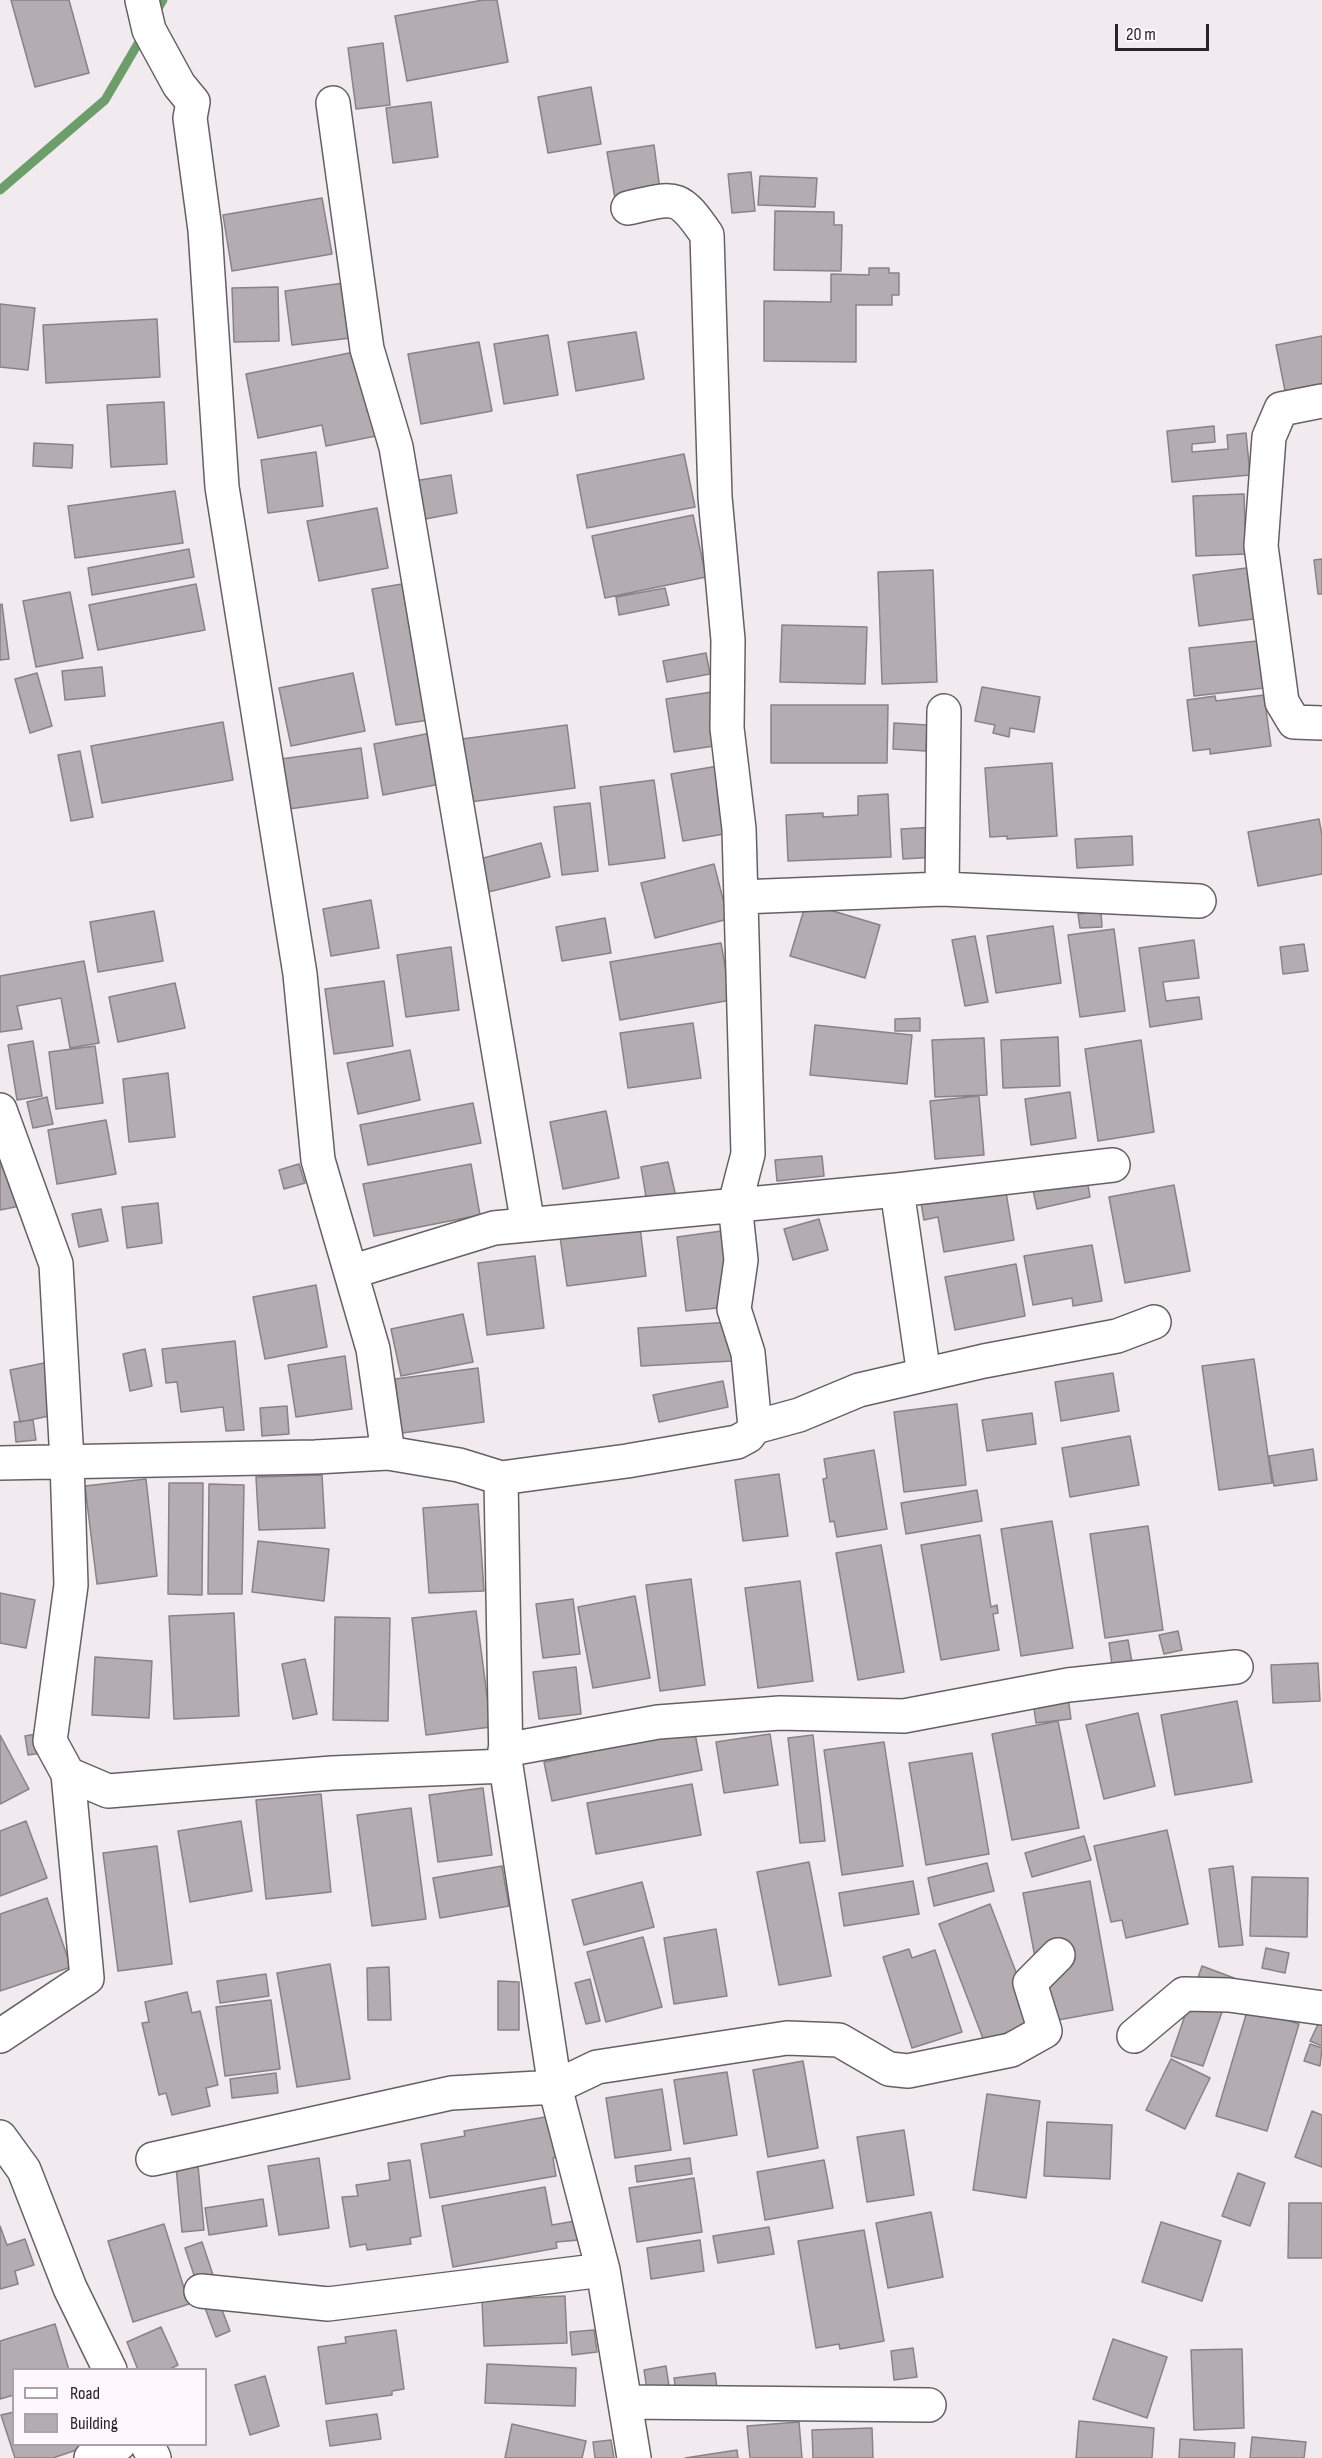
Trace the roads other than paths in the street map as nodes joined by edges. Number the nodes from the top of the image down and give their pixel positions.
1 (142, 0) edge
2 (333, 103) dead end
3 (628, 208) dead end
4 (1322, 401) edge
5 (944, 711) dead end
6 (1322, 723) edge
7 (942, 889) junction
8 (741, 897) junction
9 (1199, 901) dead end
10 (0, 1110) edge
11 (1113, 1165) dead end
12 (897, 1190) junction
13 (735, 1204) junction
14 (528, 1225) junction
15 (351, 1272) junction
16 (1154, 1322) dead end
17 (924, 1375) junction
18 (755, 1427) junction
19 (388, 1453) junction
20 (67, 1461) junction
21 (0, 1463) edge
22 (501, 1478) junction
23 (1236, 1666) dead end
24 (505, 1758) junction
25 (68, 1774) junction
26 (1058, 1955) dead end
27 (1322, 2008) edge
28 (0, 2036) edge
29 (1134, 2036) dead end
30 (555, 2087) junction
31 (0, 2138) edge
32 (153, 2159) dead end
33 (603, 2270) junction
34 (201, 2290) dead end
35 (109, 2368) edge
36 (625, 2402) junction
37 (929, 2405) dead end
38 (117, 2446) edge
39 (91, 2458) edge
40 (634, 2458) edge

1 - 15 street
2 - 14 street
3 - 8 street
4 - 6 street
5 - 7 street
7 - 8 street
7 - 9 street
8 - 13 street
10 - 20 street
11 - 12 street
12 - 13 street
12 - 17 street
13 - 14 street
13 - 18 street
14 - 15 street
15 - 19 street
16 - 17 street
17 - 18 street
18 - 22 street
19 - 20 street
19 - 22 street
20 - 21 street
20 - 25 street
22 - 24 street
23 - 24 street
24 - 25 street
24 - 30 street
25 - 28 street
26 - 30 street
27 - 29 street
30 - 32 street
30 - 33 street
31 - 35 street
33 - 34 street
33 - 36 street
36 - 37 street
36 - 40 street
38 - 39 street

